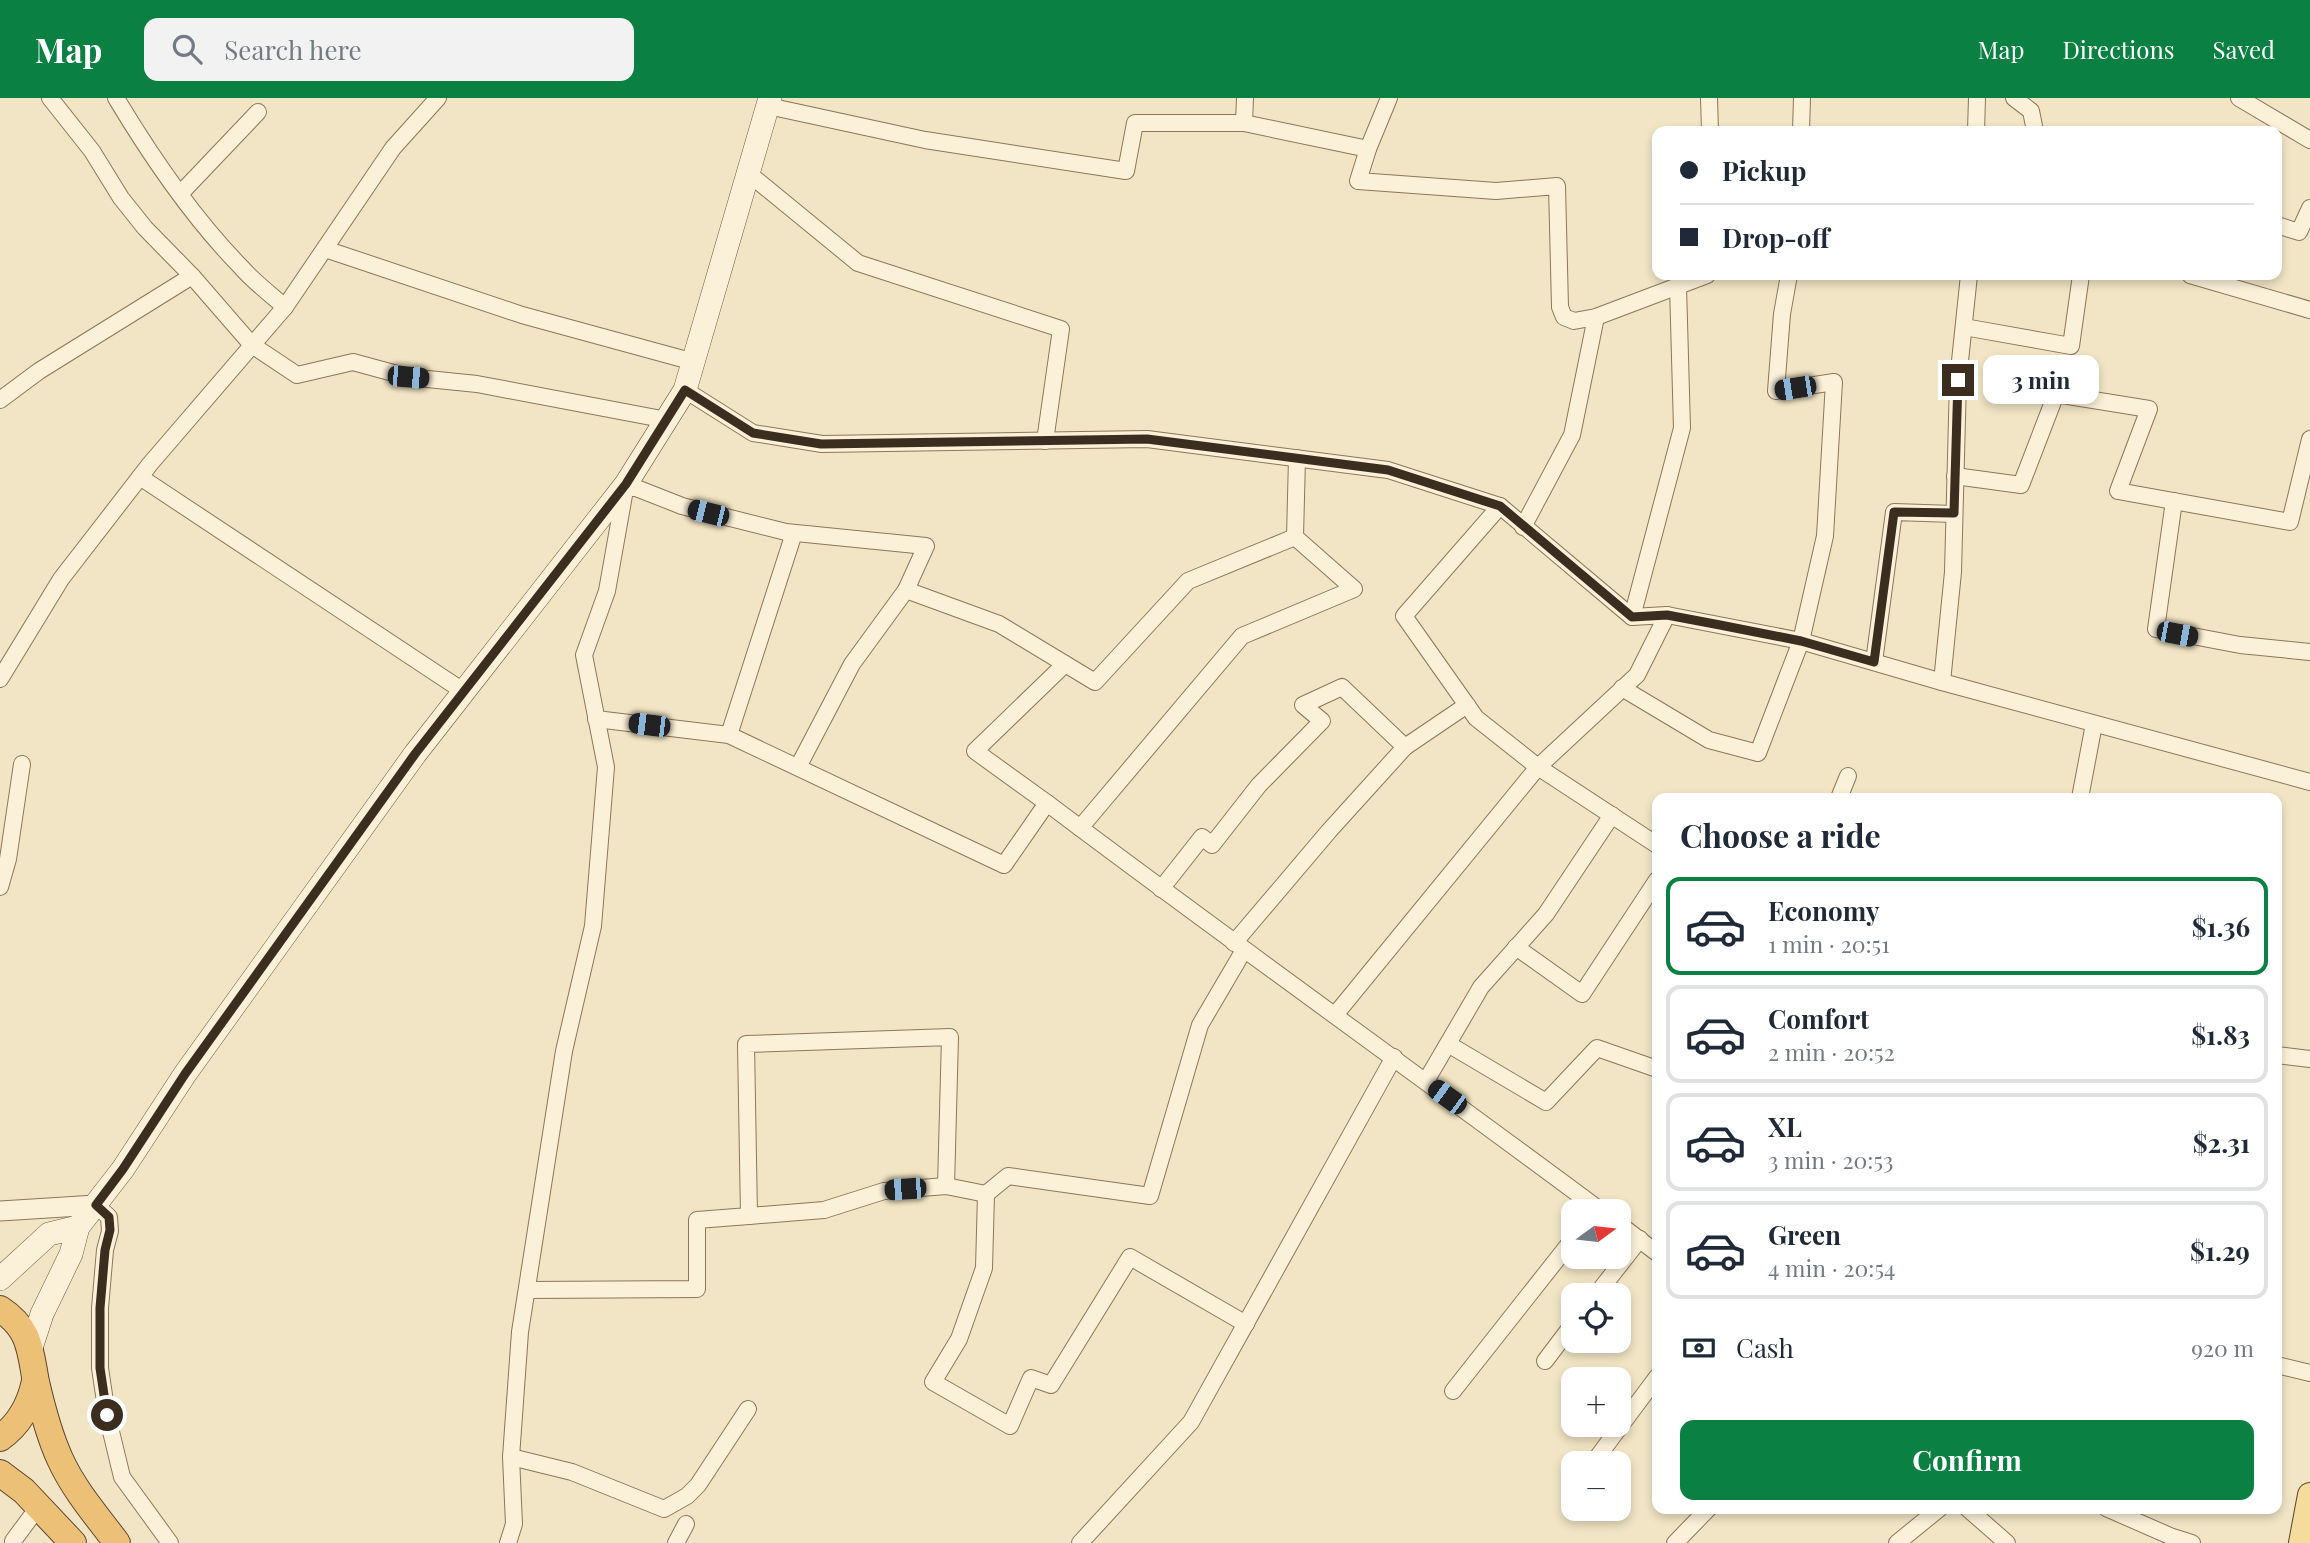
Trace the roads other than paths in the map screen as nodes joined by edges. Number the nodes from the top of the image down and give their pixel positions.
1 (50, 98) edge
2 (116, 98) edge
3 (1245, 98) edge
4 (1389, 98) edge
5 (1709, 98) edge
6 (1802, 98) edge
7 (1977, 98) edge
8 (2014, 98) edge
9 (2239, 98) edge
10 (431, 101) edge
11 (769, 102) edge
12 (258, 112) dead end
13 (1244, 123) junction
14 (1710, 126) edge
15 (1801, 126) edge
16 (1976, 126) edge
17 (2034, 126) edge
18 (2310, 140) edge
19 (1368, 149) junction
20 (748, 173) junction
21 (180, 194) junction
22 (2310, 208) edge
23 (2282, 227) edge
24 (326, 249) junction
25 (192, 276) junction
26 (1694, 280) edge
27 (1788, 280) edge
28 (1969, 280) edge
29 (2080, 280) edge
30 (2207, 280) edge
31 (1678, 286) junction
32 (285, 307) junction
33 (2310, 310) edge
34 (1596, 317) junction
35 (1964, 327) junction
36 (252, 345) junction
37 (694, 362) junction
38 (685, 390) junction
39 (0, 400) edge
40 (667, 420) junction
41 (2310, 439) edge
42 (1045, 441) junction
43 (1297, 458) junction
44 (1955, 476) junction
45 (140, 477) junction
46 (626, 484) junction
47 (2174, 501) junction
48 (1500, 506) junction
49 (1954, 513) junction
50 (1523, 527) junction
51 (794, 533) junction
52 (1295, 537) junction
53 (905, 590) junction
54 (1667, 615) junction
55 (1632, 617) junction
56 (1801, 641) junction
57 (2310, 652) edge
58 (1874, 662) junction
59 (1065, 664) junction
60 (0, 680) edge
61 (1942, 682) junction
62 (1622, 688) junction
63 (463, 691) junction
64 (1467, 705) junction
65 (596, 719) junction
66 (2094, 724) junction
67 (729, 735) junction
68 (1405, 747) junction
69 (22, 764) dead end
70 (798, 767) junction
71 (1538, 767) junction
72 (1847, 776) dead end
73 (2310, 782) edge
74 (1841, 793) edge
75 (2081, 793) edge
76 (1047, 803) junction
77 (1612, 815) junction
78 (1080, 828) junction
79 (1652, 842) edge
80 (0, 887) edge
81 (1652, 888) edge
82 (1161, 889) junction
83 (1239, 946) junction
84 (1516, 947) junction
85 (1335, 1015) junction
86 (1448, 1044) junction
87 (2282, 1056) edge
88 (1394, 1057) junction
89 (2310, 1059) edge
90 (1652, 1067) edge
91 (1426, 1081) junction
92 (946, 1186) junction
93 (986, 1194) junction
94 (1583, 1199) edge
95 (96, 1205) junction
96 (0, 1211) edge
97 (748, 1216) junction
98 (78, 1227) junction
99 (1631, 1233) edge
100 (1640, 1239) junction
101 (1652, 1249) edge
102 (1561, 1254) edge
103 (0, 1279) edge
104 (1605, 1283) edge
105 (527, 1290) junction
106 (0, 1309) edge
107 (1246, 1324) junction
108 (1561, 1340) edge
109 (31, 1348) junction
110 (1545, 1361) dead end
111 (2282, 1366) edge
112 (2310, 1373) edge
113 (36, 1379) junction
114 (1652, 1384) edge
115 (1454, 1391) dead end
116 (748, 1409) dead end
117 (0, 1438) edge
118 (1602, 1451) edge
119 (511, 1457) junction
120 (0, 1473) edge
121 (2310, 1495) edge
122 (39, 1506) junction
123 (1703, 1514) edge
124 (1933, 1514) edge
125 (1974, 1514) edge
126 (2120, 1514) edge
127 (686, 1524) dead end
128 (2305, 1530) edge
129 (9, 1540) edge
130 (73, 1543) edge
131 (117, 1543) edge
132 (170, 1543) edge
133 (508, 1543) edge
134 (676, 1543) edge
135 (1080, 1543) edge
136 (1675, 1543) edge
137 (1897, 1543) edge
138 (2007, 1543) edge
139 (2192, 1543) edge

1 - 25 street
2 - 21 street
3 - 13 street
4 - 19 street
5 - 14 street
6 - 15 street
7 - 16 street
8 - 17 street
9 - 18 street
10 - 24 street
11 - 13 street
11 - 20 main road
12 - 21 street
13 - 19 street
19 - 34 street
20 - 37 main road
20 - 42 street
21 - 32 street
22 - 23 street
24 - 32 street
24 - 37 street
25 - 36 street
25 - 39 street
26 - 31 street
27 - 56 street
28 - 35 street
29 - 35 street
30 - 33 street
31 - 34 street
31 - 55 street
32 - 36 street
34 - 50 street
35 - 44 street
36 - 40 street
36 - 45 street
37 - 38 main road
38 - 40 main road
38 - 42 street
40 - 46 main road
41 - 47 street
42 - 43 street
43 - 48 street
43 - 52 street
44 - 47 street
44 - 49 street
45 - 60 street
45 - 63 street
46 - 51 street
46 - 63 main road
46 - 65 street
47 - 57 street
48 - 50 street
48 - 64 street
49 - 58 street
49 - 61 street
50 - 55 street
51 - 53 street
51 - 67 street
52 - 59 street
52 - 78 street
53 - 59 street
53 - 70 street
54 - 55 street
54 - 56 street
54 - 62 street
56 - 58 street
56 - 62 street
58 - 61 street
59 - 76 street
61 - 66 street
62 - 71 street
63 - 95 main road
64 - 68 street
64 - 71 street
65 - 67 street
65 - 105 street
66 - 73 street
66 - 75 street
67 - 70 street
68 - 82 street
68 - 83 street
69 - 80 street
70 - 76 street
71 - 77 street
71 - 85 street
72 - 74 street
76 - 78 street
77 - 79 street
77 - 84 street
78 - 82 street
81 - 84 street
82 - 83 street
83 - 85 street
83 - 93 street
84 - 86 street
85 - 88 street
86 - 90 street
86 - 91 street
87 - 89 street
88 - 91 street
88 - 107 street
91 - 94 street
92 - 93 street
92 - 97 street
92 - 97 street
93 - 107 street
95 - 96 street
95 - 98 main road
95 - 132 street
97 - 105 street
98 - 103 main road
98 - 109 main road
99 - 100 street
100 - 101 street
100 - 104 street
102 - 115 street
105 - 119 street
106 - 109 highway
107 - 135 street
108 - 110 street
109 - 113 highway
111 - 112 street
113 - 117 highway
113 - 131 highway
114 - 118 street
116 - 119 street
119 - 133 street
120 - 122 highway
121 - 128 main road
122 - 129 street
122 - 130 highway
123 - 136 street
124 - 137 street
125 - 138 street
126 - 139 street
127 - 134 street

